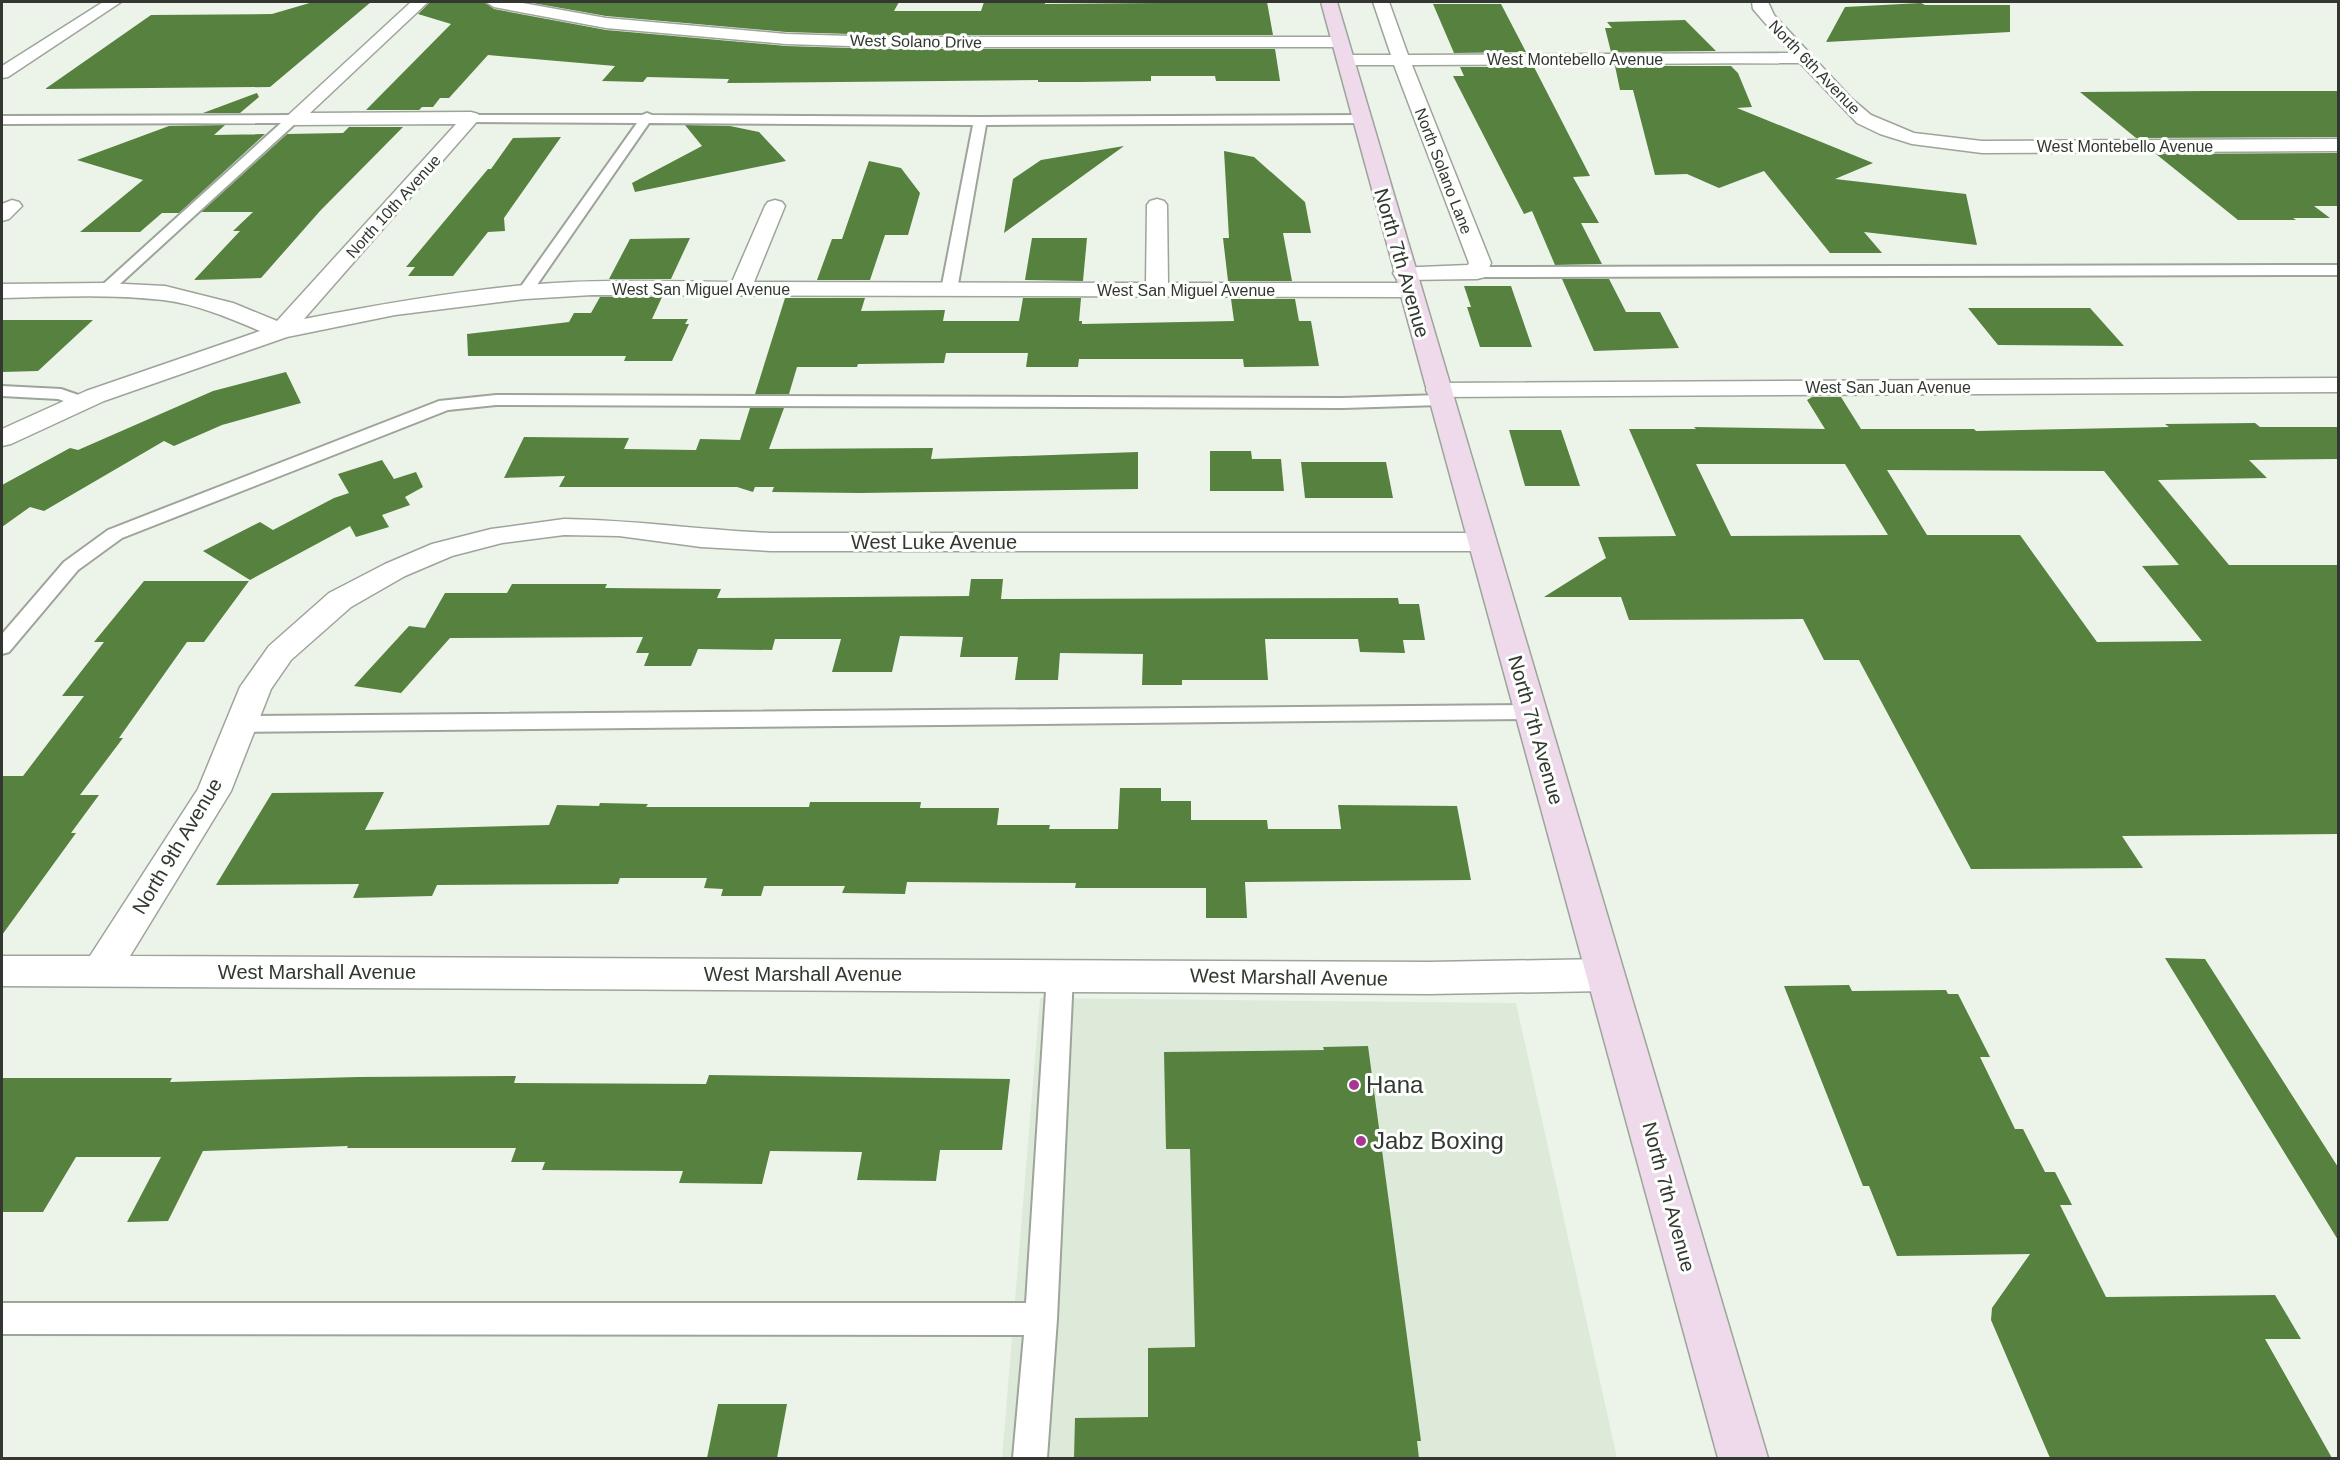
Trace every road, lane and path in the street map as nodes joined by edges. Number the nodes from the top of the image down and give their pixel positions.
1 (113, 2) edge
2 (420, 2) edge
3 (494, 2) edge
4 (1329, 2) edge
5 (1381, 2) edge
6 (1760, 2) edge
7 (1343, 51) junction
8 (1805, 58) junction
9 (1401, 60) junction
10 (2, 73) edge
11 (647, 117) junction
12 (471, 118) junction
13 (293, 119) junction
14 (1362, 119) junction
15 (2, 120) edge
16 (980, 121) junction
17 (1912, 138) joint
18 (2338, 145) edge
19 (1157, 205) dead end
20 (775, 206) dead end
21 (2338, 270) edge
22 (1477, 272) junction
23 (1407, 281) junction
24 (740, 289) junction
25 (105, 290) junction
26 (948, 290) junction
27 (1157, 290) junction
28 (2, 291) edge
29 (525, 292) junction
30 (281, 331) junction
31 (2338, 385) edge
32 (2, 391) edge
33 (1439, 395) junction
34 (81, 402) junction
35 (2, 438) edge
36 (1481, 542) junction
37 (395, 570) joint
38 (2, 647) edge
39 (1530, 712) junction
40 (241, 724) junction
41 (2, 971) edge
42 (100, 972) junction
43 (1060, 975) junction
44 (1605, 975) junction
45 (2, 1319) edge
46 (1041, 1319) junction
47 (1030, 1458) edge
48 (1743, 1458) edge

1 - 10 street
2 - 13 street
3 - 7 street, West Solano Drive
4 - 7 main road, North 7th Avenue
5 - 9 street, North Solano Lane
6 - 8 street, North 6th Avenue
7 - 9 street, West Montebello Avenue
7 - 14 main road, North 7th Avenue
8 - 9 street, West Montebello Avenue
8 - 17 street, North 6th Avenue
9 - 22 street, North Solano Lane
11 - 12 lane
11 - 16 lane
11 - 29 lane
12 - 13 street
12 - 30 street, North 10th Avenue
13 - 15 lane
13 - 25 lane
14 - 16 lane
14 - 23 main road, North 7th Avenue
16 - 26 lane
17 - 18 street, West Montebello Avenue
19 - 27 street
20 - 24 street
21 - 22 lane
22 - 23 street
23 - 27 street, West San Miguel Avenue
23 - 33 main road, North 7th Avenue
24 - 26 street, West San Miguel Avenue
24 - 29 street, West San Miguel Avenue
25 - 28 street
25 - 30 street
26 - 27 street, West San Miguel Avenue
29 - 30 street, West San Miguel Avenue
30 - 34 street, North 10th Avenue
31 - 33 street, West San Juan Avenue
32 - 34 lane
33 - 36 main road, North 7th Avenue
33 - 38 lane
34 - 35 street, North 10th Avenue
36 - 37 street, West Luke Avenue
36 - 39 main road, North 7th Avenue
37 - 40 street, North 9th Avenue
39 - 40 lane
39 - 44 main road, North 7th Avenue
40 - 42 street, North 9th Avenue
41 - 42 street, West Marshall Avenue
42 - 43 street, West Marshall Avenue
43 - 44 street, West Marshall Avenue
43 - 46 lane
44 - 48 main road, North 7th Avenue
45 - 46 lane
46 - 47 lane

